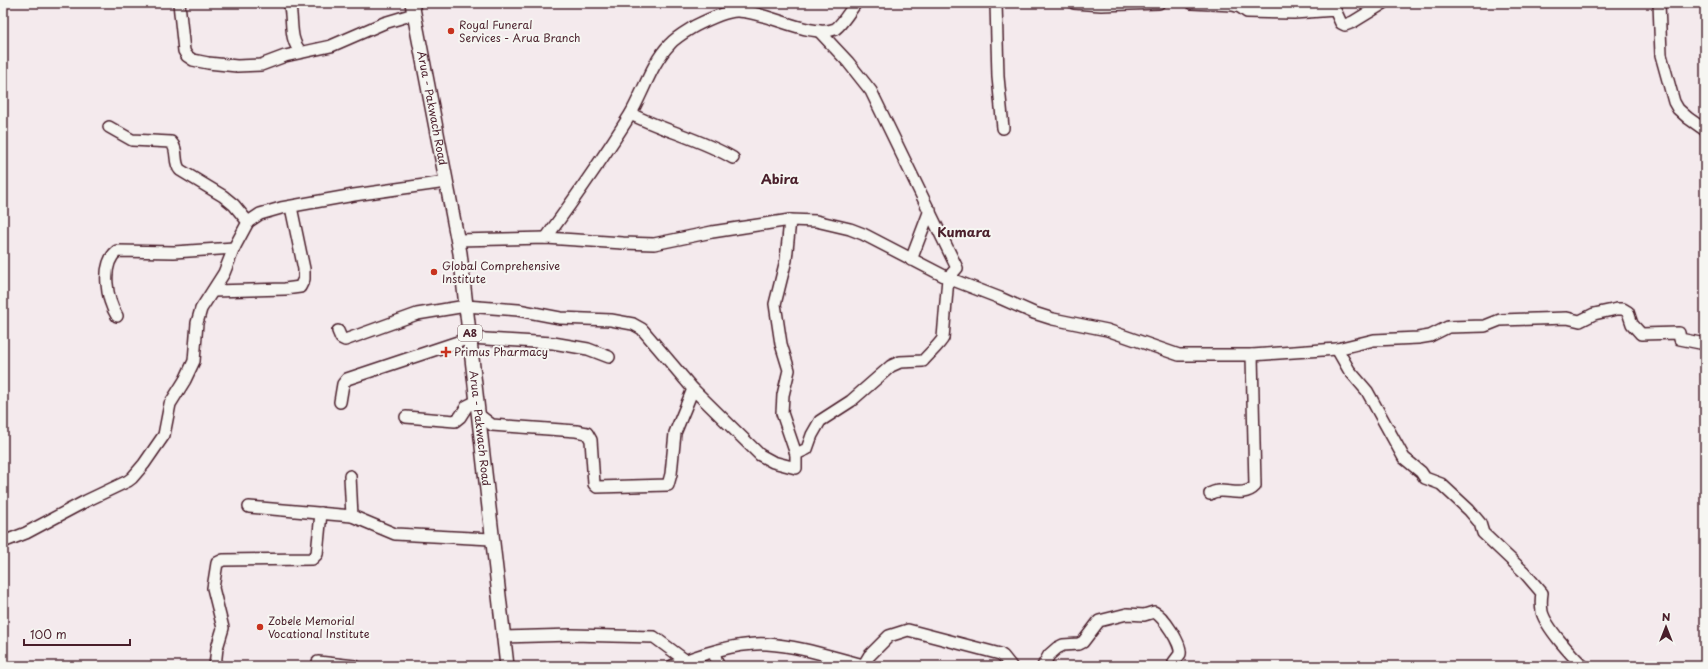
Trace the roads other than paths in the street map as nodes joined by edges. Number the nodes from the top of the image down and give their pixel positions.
1 (179, 3) edge
2 (289, 3) edge
3 (856, 3) edge
4 (996, 3) edge
5 (1074, 3) edge
6 (1159, 3) edge
7 (1191, 3) edge
8 (1384, 3) edge
9 (1659, 3) edge
10 (735, 7) edge
11 (413, 9) edge
12 (819, 31) junction
13 (301, 52) junction
14 (631, 114) junction
15 (108, 127) dead end
16 (1003, 128) dead end
17 (1705, 130) edge
18 (733, 158) dead end
19 (446, 182) junction
20 (291, 207) junction
21 (930, 210) junction
22 (790, 220) junction
23 (248, 222) junction
24 (546, 238) junction
25 (457, 240) junction
26 (234, 248) junction
27 (911, 260) junction
28 (948, 278) junction
29 (213, 291) junction
30 (466, 306) junction
31 (117, 316) dead end
32 (338, 331) dead end
33 (470, 338) junction
34 (1705, 344) edge
35 (1337, 349) junction
36 (1252, 355) junction
37 (609, 356) dead end
38 (693, 389) junction
39 (477, 401) junction
40 (340, 402) dead end
41 (479, 415) junction
42 (406, 417) dead end
43 (796, 454) junction
44 (350, 476) dead end
45 (1210, 494) dead end
46 (249, 507) dead end
47 (321, 513) junction
48 (352, 516) junction
49 (491, 539) junction
50 (3, 542) edge
51 (503, 638) junction
52 (714, 652) junction
53 (685, 660) junction
54 (318, 662) dead end
55 (215, 666) edge
56 (355, 666) edge
57 (507, 666) edge
58 (672, 666) edge
59 (718, 666) edge
60 (863, 666) edge
61 (1011, 666) edge
62 (1043, 666) edge
63 (1174, 666) edge
64 (1583, 666) edge

1 - 13 street
2 - 13 street
3 - 12 street
4 - 16 street
5 - 6 street
7 - 8 street
9 - 17 street
10 - 12 street
10 - 14 street
11 - 13 street
11 - 19 main road, Arua - Pakwach Road / A8
12 - 21 street
14 - 18 street
14 - 24 street
15 - 23 street
19 - 20 street
19 - 25 main road, Arua - Pakwach Road / A8
20 - 23 street
20 - 29 street
21 - 27 street
21 - 28 street
22 - 24 street
22 - 27 street
22 - 43 street
23 - 26 street
24 - 25 street
25 - 30 main road, Arua - Pakwach Road / A8
26 - 29 street
26 - 31 street
27 - 28 street
28 - 36 street
28 - 43 street
29 - 50 street
30 - 32 street
30 - 33 main road, Arua - Pakwach Road / A8
30 - 38 street
33 - 37 street
33 - 39 main road, Arua - Pakwach Road / A8
33 - 40 street
34 - 35 street
35 - 36 street
35 - 64 street
36 - 45 street
38 - 41 street
38 - 43 street
39 - 41 main road, Arua - Pakwach Road / A8
39 - 42 street
41 - 49 main road, Arua - Pakwach Road / A8
44 - 48 street
46 - 47 street
47 - 48 street
47 - 55 street
48 - 49 street
49 - 51 main road, Arua - Pakwach Road / A8
51 - 53 street
51 - 57 main road, Arua - Pakwach Road / A8
52 - 53 street
52 - 59 street
52 - 60 street
53 - 58 street
54 - 56 street
60 - 61 street
62 - 63 street

